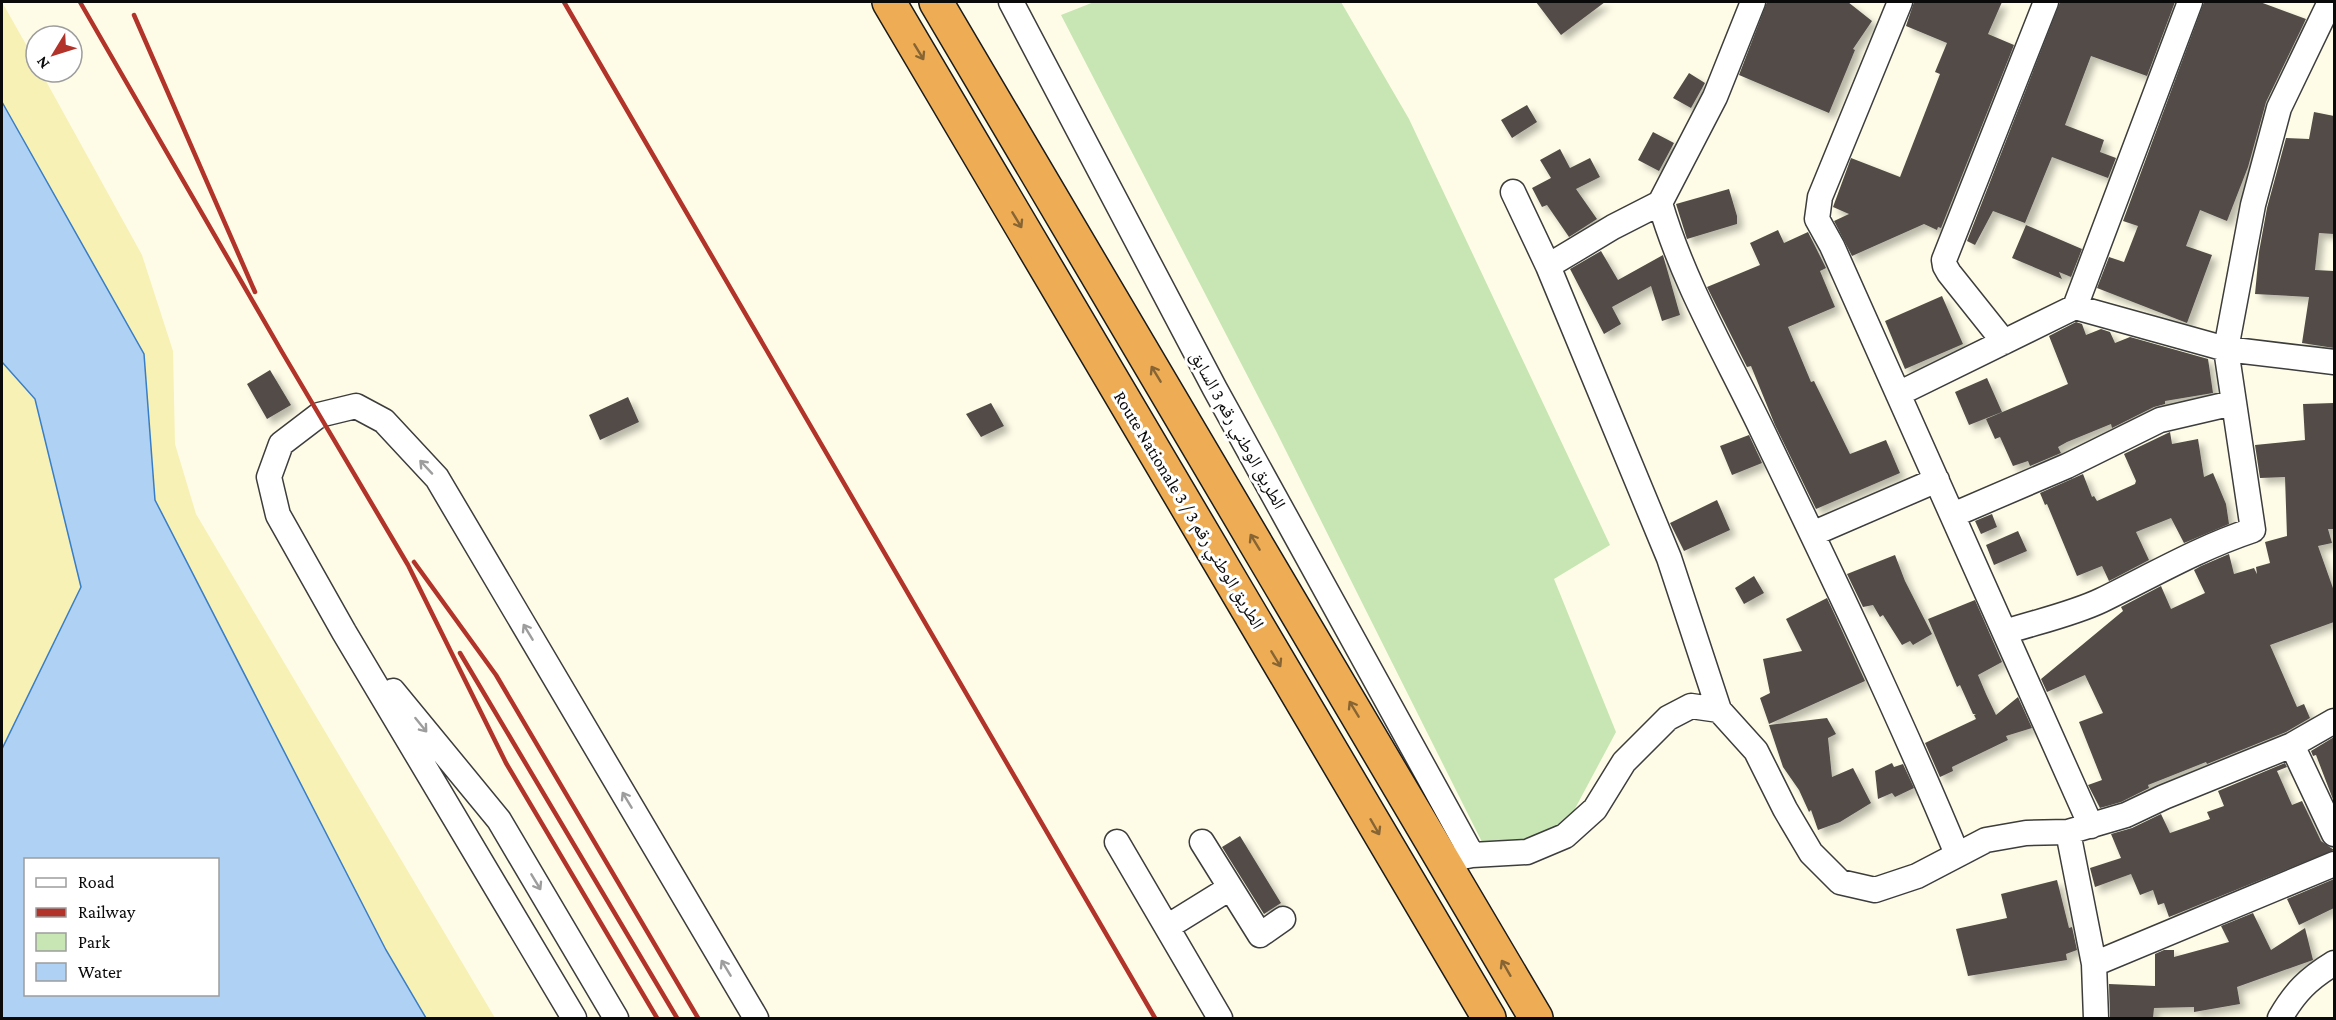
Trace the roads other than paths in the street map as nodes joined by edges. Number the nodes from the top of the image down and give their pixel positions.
1 (889, 2) edge
2 (936, 2) edge
3 (1011, 2) edge
4 (1753, 2) edge
5 (1900, 2) edge
6 (2046, 2) edge
7 (2190, 2) edge
8 (2330, 2) edge
9 (1514, 192) dead end
10 (1660, 203) junction
11 (1548, 266) junction
12 (2075, 307) junction
13 (2004, 342) junction
14 (2226, 350) junction
15 (2334, 363) edge
16 (1898, 394) junction
17 (2233, 403) junction
18 (1937, 480) junction
19 (1953, 515) junction
20 (1812, 534) junction
21 (344, 632) junction
22 (2005, 632) junction
23 (1719, 710) junction
24 (2334, 721) edge
25 (1371, 737) junction
26 (2292, 745) junction
27 (1334, 756) junction
28 (2091, 826) junction
29 (2068, 832) junction
30 (2334, 834) edge
31 (1117, 842) dead end
32 (1202, 842) dead end
33 (1957, 854) junction
34 (1458, 858) junction
35 (2334, 864) edge
36 (1230, 888) junction
37 (1283, 919) dead end
38 (1167, 927) junction
39 (2334, 963) edge
40 (2094, 964) junction
41 (574, 1018) edge
42 (616, 1018) edge
43 (756, 1018) edge
44 (1221, 1018) edge
45 (1489, 1018) edge
46 (1536, 1018) edge
47 (2096, 1018) edge
48 (2280, 1018) edge

1 -> 27 highway, Route Nationale 3 / الطريق الوطني رقم 3
25 -> 2 highway
3 - 34 street, الطريق الوطني رقم 3 السابق
4 - 10 street
5 - 16 street
6 - 13 street
7 - 12 street
8 - 14 street
9 - 11 street
10 - 11 street
10 - 20 street
11 - 23 street
12 - 13 street
12 - 14 street
13 - 16 street
14 - 15 street
14 - 17 street
16 - 18 street
17 - 19 street
17 - 22 street
18 - 19 street
18 - 20 street
19 - 22 street
20 - 33 street
21 - 41 street
21 -> 42 street
43 -> 21 street
22 - 28 street
23 - 33 street
23 - 34 street
24 - 26 street
25 - 27 highway
25 - 34 highway
26 - 28 street
26 - 30 street
27 -> 45 highway, Route Nationale 3 / الطريق الوطني رقم 3
28 - 29 street
29 - 33 street
29 - 40 street
31 - 38 street
32 - 36 street
46 -> 34 highway
35 - 40 street
36 - 37 street
36 - 38 street
38 - 44 street
39 - 48 street
40 - 47 street

